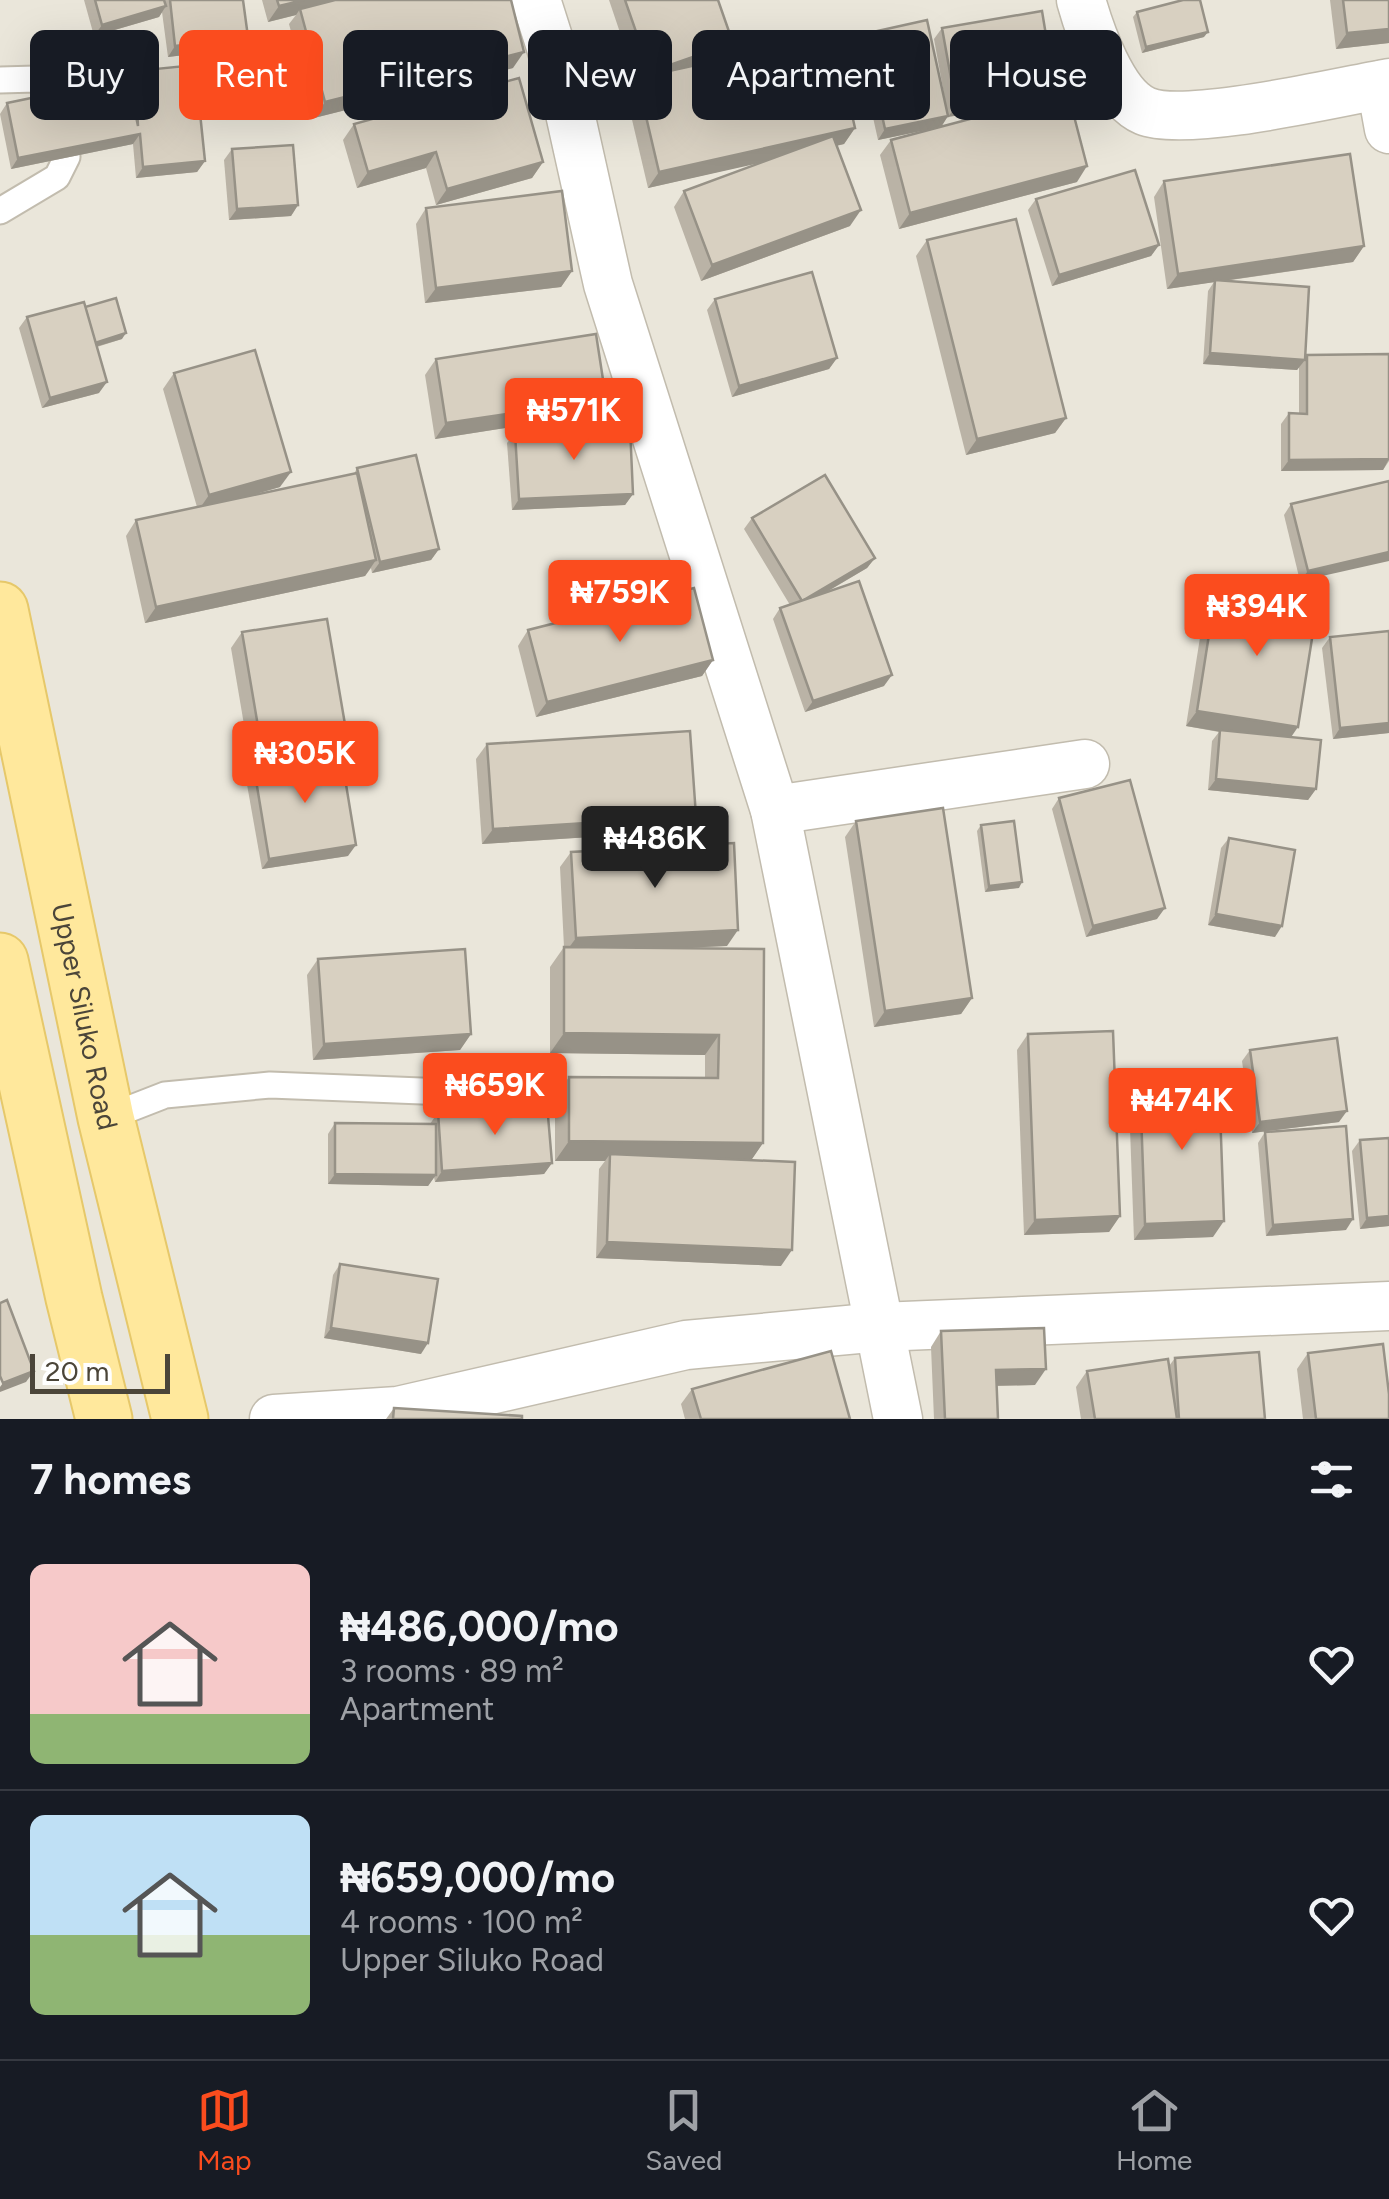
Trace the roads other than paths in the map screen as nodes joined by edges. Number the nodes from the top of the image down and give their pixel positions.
1 (536, 0) edge
2 (1080, 0) edge
3 (30, 79) edge
4 (0, 80) edge
5 (1386, 99) edge
6 (67, 157) edge
7 (0, 212) edge
8 (0, 610) edge
9 (1086, 764) dead end
10 (775, 810) junction
11 (0, 962) edge
12 (522, 1094) dead end
13 (106, 1118) junction
14 (1389, 1306) edge
15 (880, 1327) junction
16 (104, 1419) edge
17 (180, 1419) edge
18 (274, 1419) edge
19 (898, 1419) edge

1 - 10 street
2 - 5 street
3 - 4 lane
6 - 7 lane
8 - 13 main road, Upper Siluko Road
9 - 10 street
10 - 15 street
11 - 16 main road
12 - 13 lane
13 - 17 main road, Upper Siluko Road
14 - 15 street
15 - 18 street
15 - 19 street

